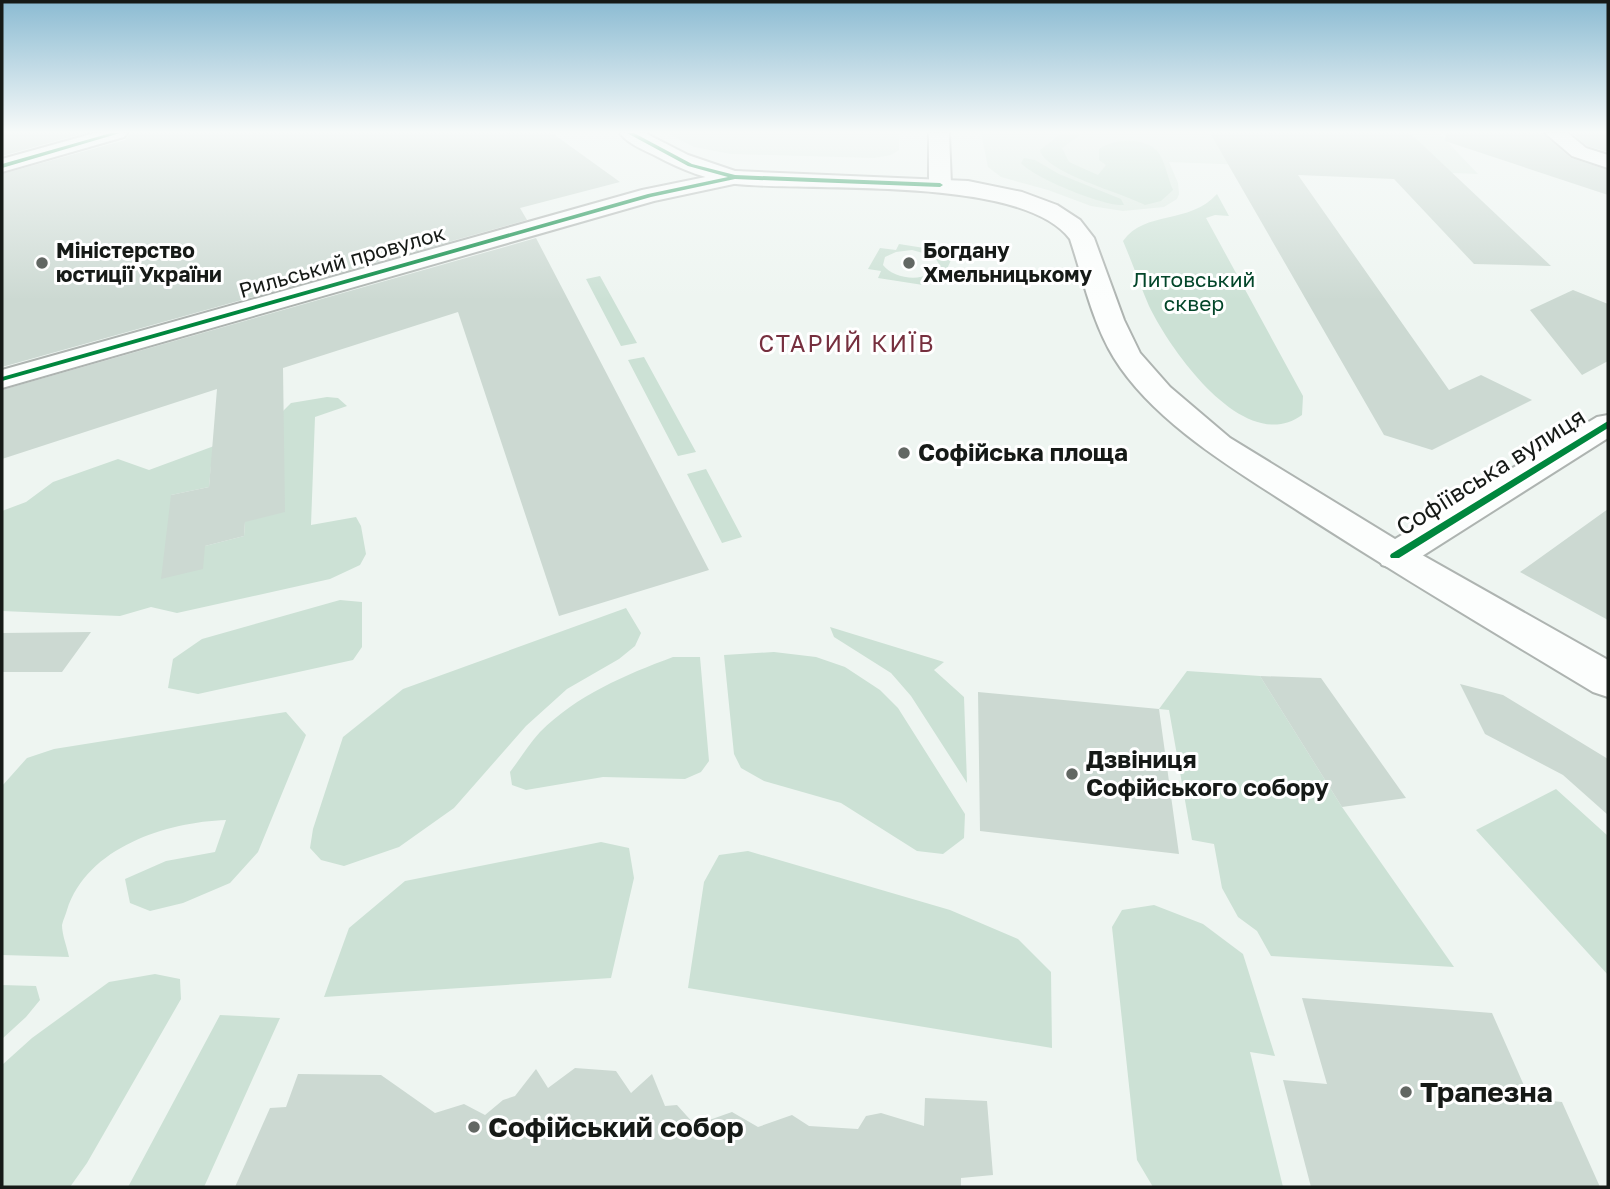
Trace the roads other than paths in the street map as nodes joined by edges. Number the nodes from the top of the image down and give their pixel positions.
1 (681, 188) edge
2 (962, 188) edge
3 (2, 379) edge
4 (1608, 424) edge
5 (1395, 556) junction
6 (1608, 680) edge

1 - 3 main road, Рильський провулок
2 - 5 main road
4 - 5 main road, Софіївська вулиця
5 - 6 main road

